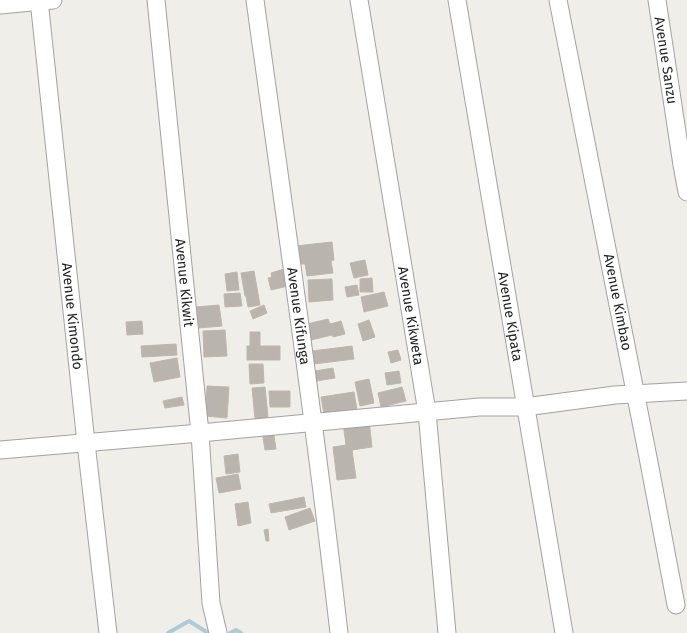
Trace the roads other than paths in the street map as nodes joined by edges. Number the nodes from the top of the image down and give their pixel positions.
1 (44, 0) edge
2 (156, 0) edge
3 (255, 0) edge
4 (359, 0) edge
5 (457, 0) edge
6 (558, 0) edge
7 (657, 0) edge
8 (0, 5) edge
9 (687, 192) edge
10 (687, 391) edge
11 (636, 394) junction
12 (525, 406) junction
13 (427, 412) junction
14 (313, 422) junction
15 (200, 433) junction
16 (86, 442) junction
17 (0, 450) edge
18 (676, 605) dead end
19 (108, 633) edge
20 (218, 633) edge
21 (339, 633) edge
22 (447, 633) edge
23 (564, 633) edge

1 - 8 street
1 - 16 street, Avenue Kimondo
2 - 15 street, Avenue Kikwit
3 - 14 street, Avenue Kifunga
4 - 13 street, Avenue Kikweta
5 - 12 street, Avenue Kipata
6 - 11 street, Avenue Kimbao
7 - 9 street, Avenue Sanzu
10 - 11 street
11 - 12 street
11 - 18 street, Avenue Kimbao
12 - 13 street
12 - 23 street, Avenue Kipata
13 - 14 street
13 - 22 street, Avenue Kikweta
14 - 15 street
14 - 21 street, Avenue Kifunga
15 - 16 street
15 - 20 street, Avenue Kikwit
16 - 17 street
16 - 19 street, Avenue Kimondo

